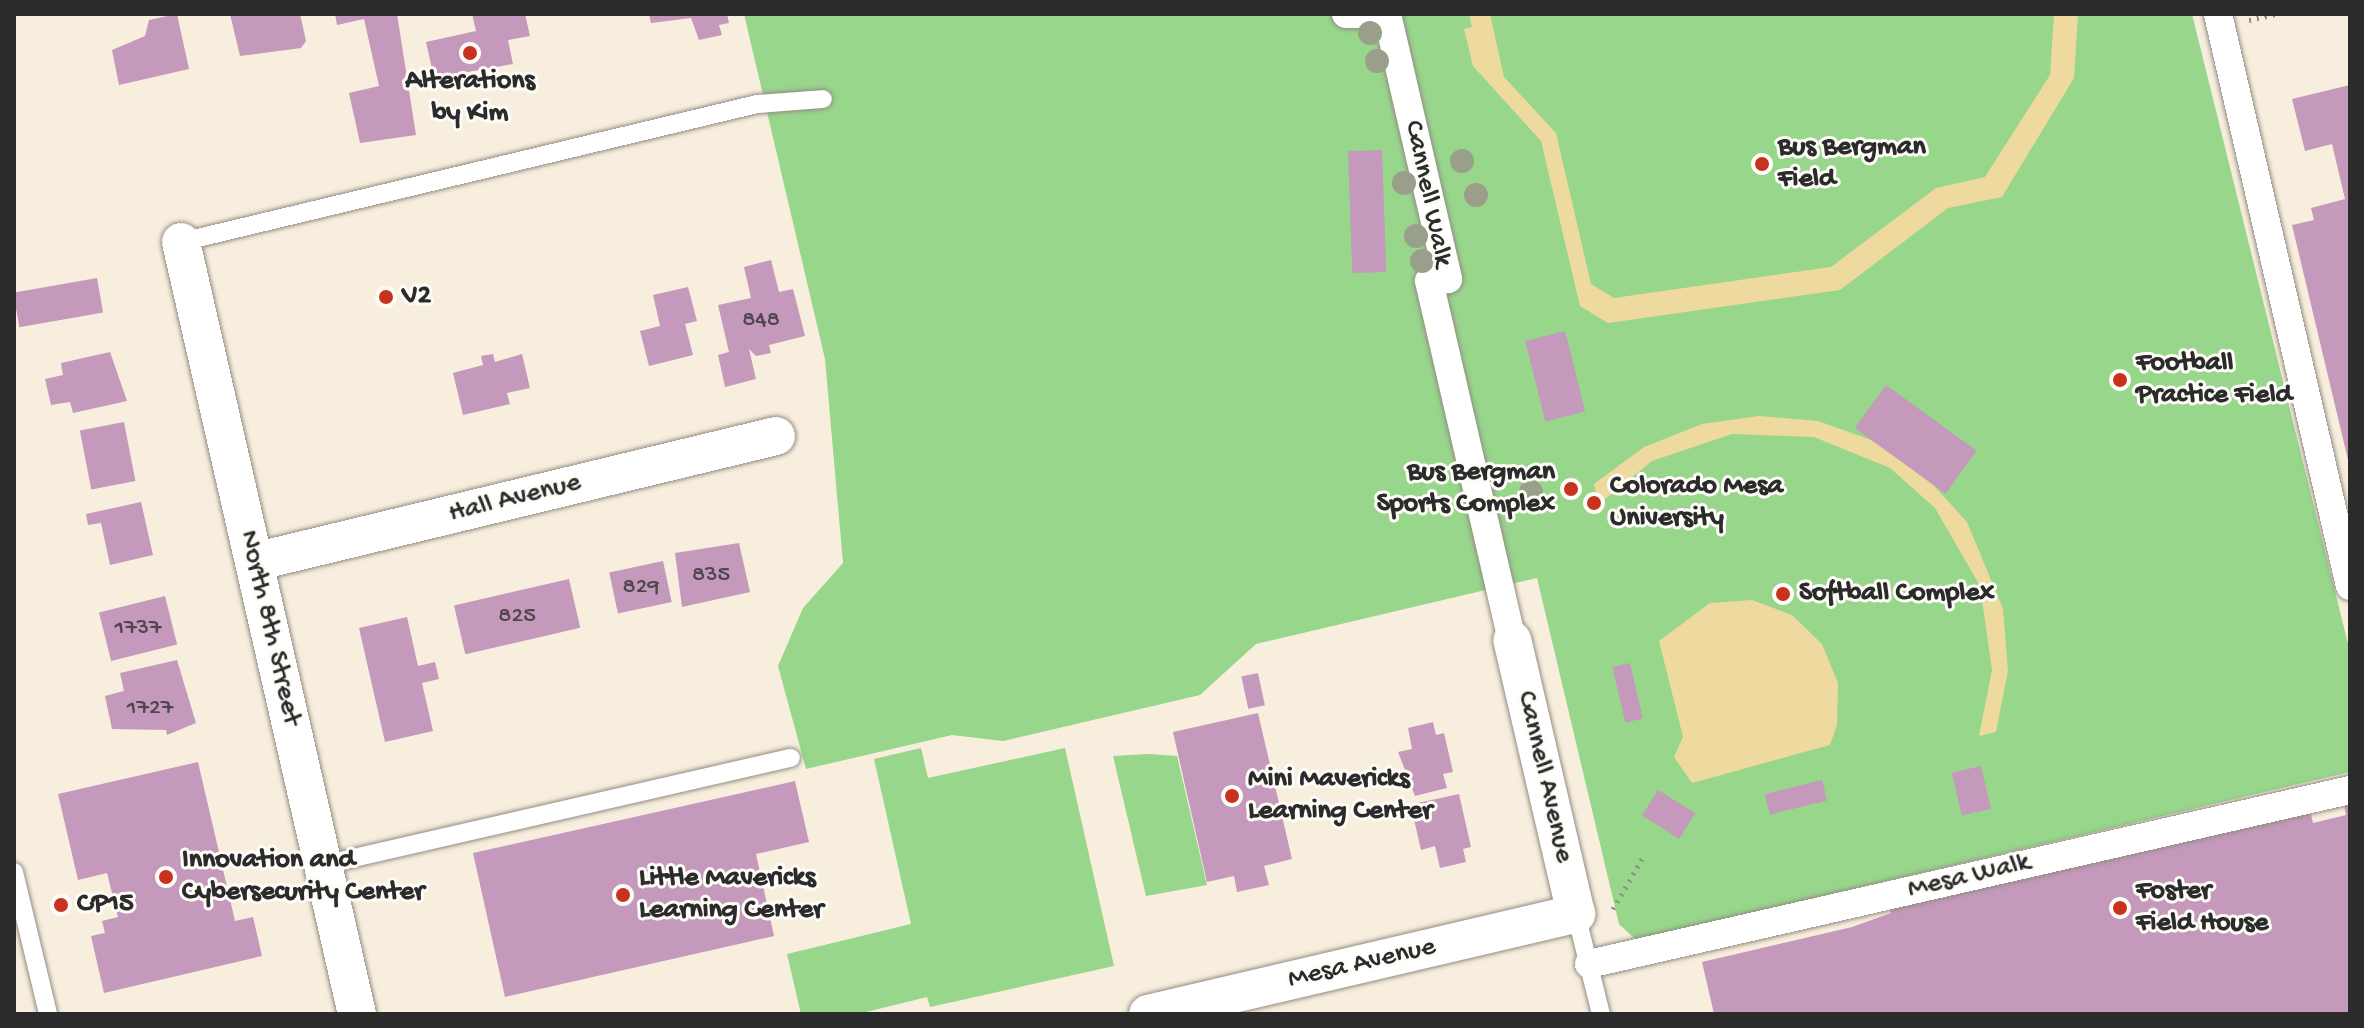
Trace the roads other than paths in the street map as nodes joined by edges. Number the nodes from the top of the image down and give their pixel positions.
1 (1346, 14) edge
2 (1365, 14) edge
3 (1387, 14) edge
4 (2218, 14) edge
5 (823, 99) dead end
6 (181, 242) joint
7 (776, 436) dead end
8 (254, 562) junction
9 (2350, 586) edge
10 (1512, 640) joint
11 (791, 758) dead end
12 (2350, 790) edge
13 (323, 865) junction
14 (14, 872) edge
15 (1594, 912) junction
16 (1589, 964) junction
17 (48, 1014) edge
18 (357, 1014) edge
19 (1148, 1014) edge
20 (1601, 1014) edge

1 - 2 street
3 - 10 street, Cannell Walk
4 - 9 street
5 - 6 lane
6 - 8 street, North 8th Street
7 - 8 street, Hall Avenue
8 - 13 street, North 8th Street
10 - 15 street, Cannell Avenue
11 - 13 lane
12 - 16 street, Mesa Walk
13 - 18 street, North 8th Street
14 - 17 lane
15 - 16 lane
15 - 19 street, Mesa Avenue
16 - 20 lane

